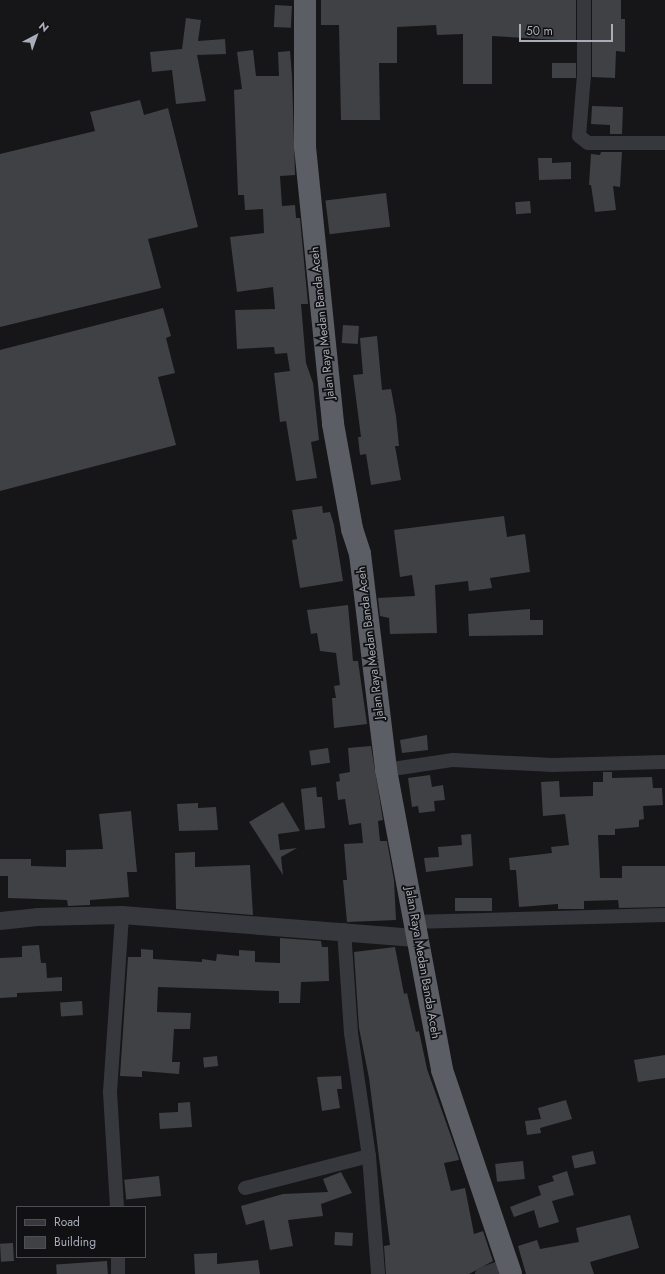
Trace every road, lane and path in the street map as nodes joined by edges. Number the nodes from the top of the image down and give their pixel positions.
1 (305, 0) edge
2 (584, 0) edge
3 (665, 143) edge
4 (665, 762) edge
5 (386, 770) junction
6 (122, 915) junction
7 (665, 915) edge
8 (0, 921) edge
9 (344, 930) junction
10 (414, 930) junction
11 (369, 1156) junction
12 (245, 1188) dead end
13 (117, 1206) edge
14 (118, 1258) edge
15 (509, 1269) edge
16 (118, 1274) edge
17 (378, 1274) edge
18 (482, 1274) edge

1 - 5 highway, Jalan Raya Medan Banda Aceh
2 - 3 street
4 - 5 street
5 - 10 highway, Jalan Raya Medan Banda Aceh
6 - 8 street
6 - 9 street
6 - 13 street
7 - 10 street
9 - 10 street
9 - 11 street
10 - 15 highway, Jalan Raya Medan Banda Aceh
11 - 12 street
11 - 17 street
14 - 16 street
15 - 18 street

